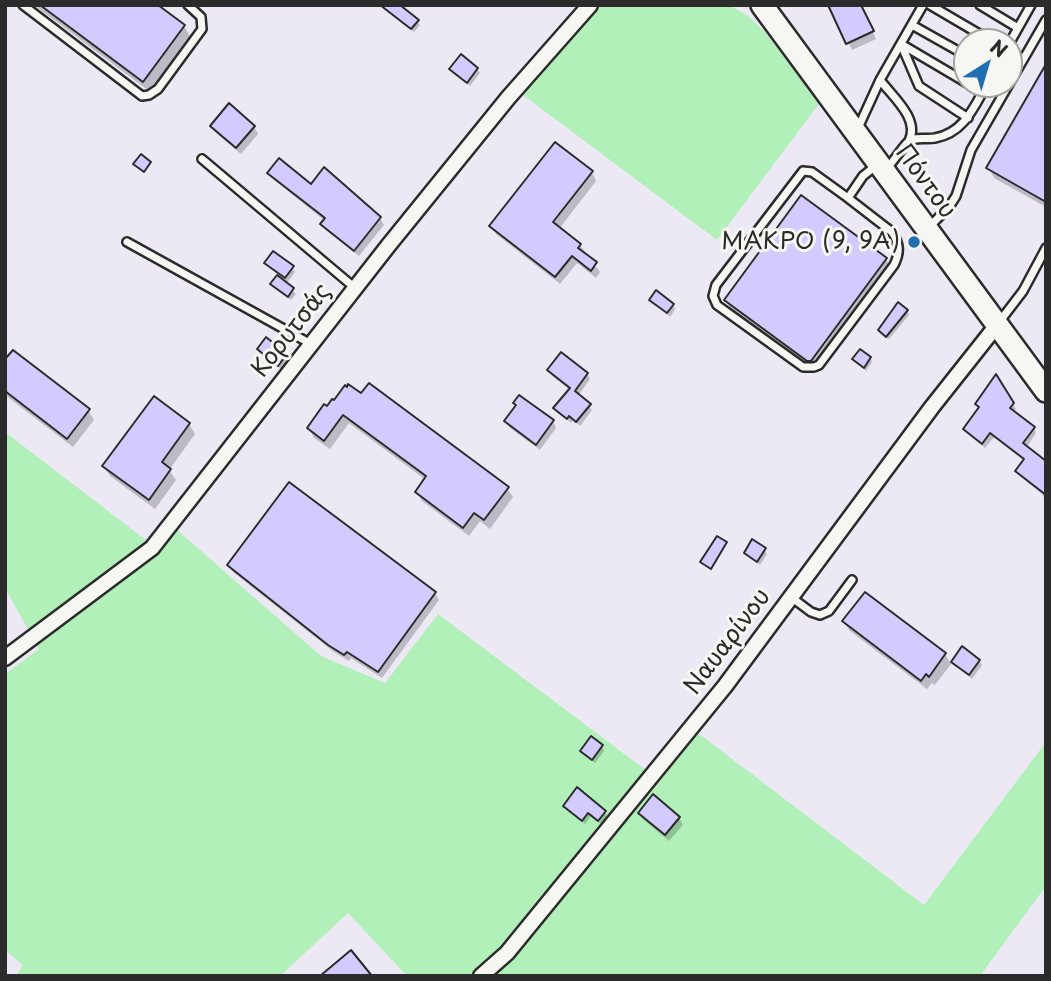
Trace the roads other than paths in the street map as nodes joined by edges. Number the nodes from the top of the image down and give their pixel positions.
1 (23, 5) edge
2 (188, 5) edge
3 (590, 5) edge
4 (762, 5) edge
5 (923, 5) edge
6 (930, 5) edge
7 (980, 5) edge
8 (1029, 6) edge
9 (1046, 20) edge
10 (912, 24) junction
11 (1018, 27) joint
12 (969, 28) edge
13 (901, 44) junction
14 (953, 48) edge
15 (953, 74) edge
16 (880, 80) junction
17 (979, 98) edge
18 (968, 118) junction
19 (856, 133) junction
20 (909, 142) junction
21 (202, 159) dead end
22 (881, 168) junction
23 (848, 198) junction
24 (927, 229) junction
25 (127, 242) dead end
26 (1046, 248) edge
27 (355, 288) junction
28 (997, 325) junction
29 (311, 344) junction
30 (1046, 391) edge
31 (852, 580) dead end
32 (791, 597) junction
33 (5, 658) edge
34 (481, 976) edge

1 - 2 lane
3 - 27 street, Κορυτσάς
4 - 19 street, Πόντου
5 - 10 lane
6 - 12 lane
7 - 11 lane
8 - 11 lane
9 - 24 lane
10 - 13 lane
10 - 14 lane
13 - 15 lane
13 - 16 lane
13 - 18 lane
16 - 19 lane
16 - 20 lane
17 - 18 lane
18 - 20 lane
19 - 22 street, Πόντου
20 - 22 lane
21 - 27 lane
22 - 23 lane
22 - 24 street, Πόντου
23 - 23 lane
24 - 28 street, Πόντου
25 - 29 lane
26 - 28 lane
27 - 29 street, Κορυτσάς
28 - 30 street, Πόντου
28 - 32 street, Ναυαρίνου
29 - 33 street, Κορυτσάς
31 - 32 lane
32 - 34 street, Ναυαρίνου

